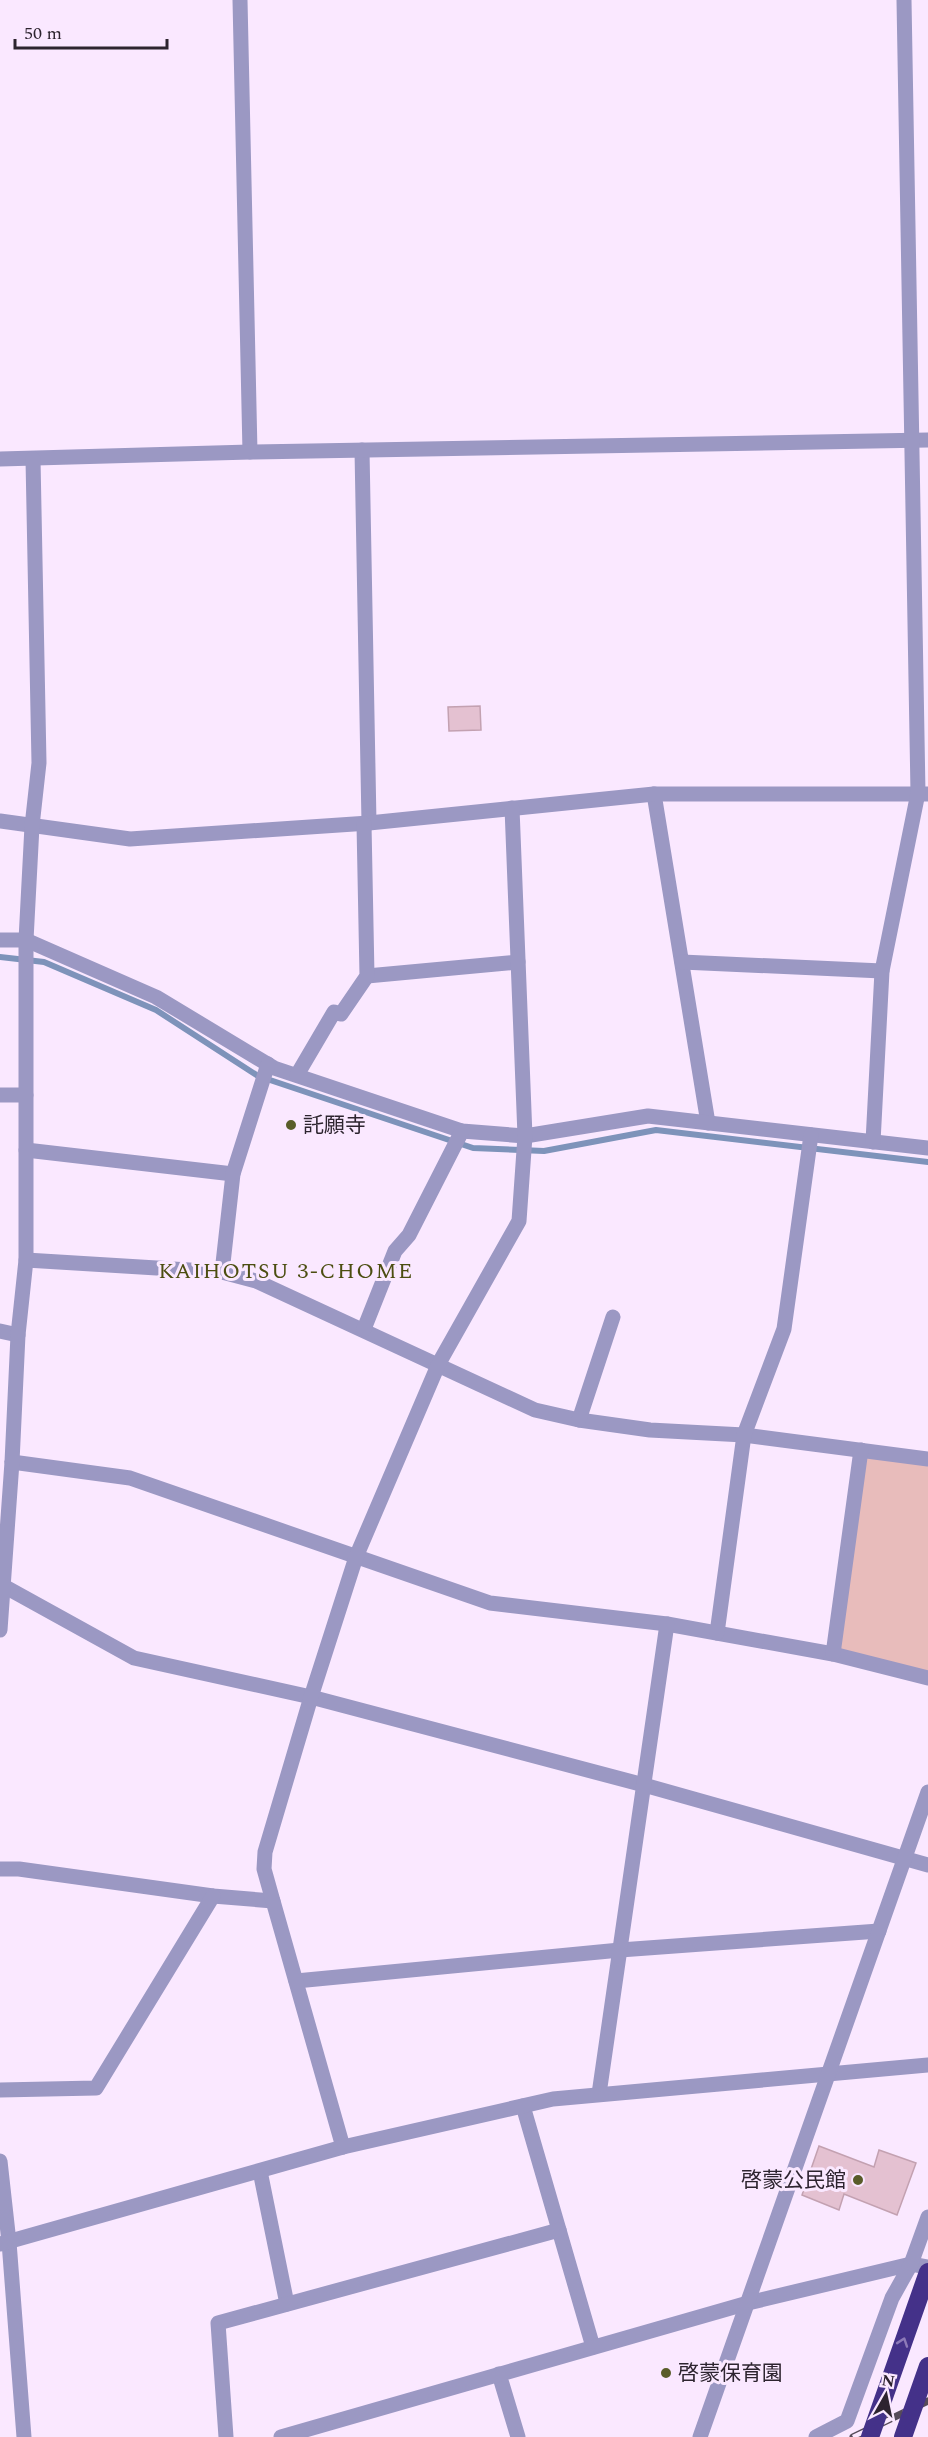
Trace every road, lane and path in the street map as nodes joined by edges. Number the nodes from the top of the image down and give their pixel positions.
1 (240, 0) edge
2 (904, 0) edge
3 (912, 440) junction
4 (928, 440) edge
5 (362, 450) junction
6 (250, 452) junction
7 (0, 459) edge
8 (33, 459) junction
9 (923, 793) edge
10 (654, 794) junction
11 (512, 808) junction
12 (0, 821) edge
13 (367, 823) junction
14 (32, 826) junction
15 (0, 940) edge
16 (26, 940) junction
17 (518, 962) junction
18 (682, 962) junction
19 (882, 971) junction
20 (368, 976) junction
21 (268, 1064) junction
22 (297, 1075) junction
23 (0, 1095) edge
24 (26, 1095) junction
25 (708, 1123) junction
26 (462, 1131) junction
27 (811, 1135) junction
28 (525, 1136) junction
29 (873, 1142) junction
30 (928, 1148) edge
31 (26, 1150) junction
32 (233, 1174) junction
33 (26, 1260) junction
34 (222, 1272) junction
35 (613, 1317) dead end
36 (364, 1329) junction
37 (0, 1331) edge
38 (18, 1335) junction
39 (439, 1364) junction
40 (579, 1420) junction
41 (744, 1436) junction
42 (861, 1450) junction
43 (928, 1459) edge
44 (12, 1462) junction
45 (356, 1557) junction
46 (2, 1584) edge
47 (667, 1624) junction
48 (0, 1630) edge
49 (717, 1633) junction
50 (833, 1654) junction
51 (928, 1678) edge
52 (311, 1697) junction
53 (644, 1785) junction
54 (928, 1792) edge
55 (904, 1858) junction
56 (928, 1865) edge
57 (0, 1869) edge
58 (213, 1896) junction
59 (273, 1901) junction
60 (879, 1931) junction
61 (620, 1950) junction
62 (296, 1981) junction
63 (928, 2065) edge
64 (828, 2075) junction
65 (0, 2090) edge
66 (599, 2094) junction
67 (523, 2106) junction
68 (343, 2147) junction
69 (0, 2161) edge
70 (260, 2171) junction
71 (928, 2217) edge
72 (559, 2230) junction
73 (4, 2243) edge
74 (911, 2264) junction
75 (928, 2267) edge
76 (928, 2272) edge
77 (748, 2302) junction
78 (287, 2304) junction
79 (594, 2347) junction
80 (928, 2366) edge
81 (499, 2374) junction
82 (24, 2437) edge
83 (226, 2437) edge
84 (281, 2437) edge
85 (518, 2437) edge
86 (700, 2437) edge
87 (816, 2437) edge
88 (870, 2437) edge
89 (903, 2437) edge

1 - 6 street
2 - 3 street
3 - 4 street
3 - 5 street
3 - 9 street
5 - 6 street
5 - 13 street
6 - 8 street
7 - 8 street
8 - 14 street
9 - 10 street
9 - 19 street
10 - 11 street
10 - 18 street
11 - 13 street
11 - 17 street
12 - 14 street
13 - 14 street
13 - 20 street
14 - 16 street
15 - 16 street
16 - 21 street
16 - 24 street
17 - 20 street
17 - 28 street
18 - 19 street
18 - 25 street
19 - 29 street
20 - 22 street
21 - 22 street
21 - 32 street
22 - 26 street
23 - 24 street
24 - 31 street
25 - 27 street
25 - 28 street
26 - 28 street
26 - 36 street
27 - 29 street
27 - 41 street
28 - 39 street
29 - 30 street
31 - 32 street
31 - 33 street
32 - 34 street
33 - 34 street
33 - 38 street
34 - 36 street
35 - 40 street
36 - 39 street
37 - 38 street
38 - 44 street
39 - 40 street
39 - 45 street
40 - 41 street
41 - 42 street
41 - 49 street
42 - 43 street
42 - 50 street
44 - 45 street
44 - 46 street
45 - 47 street
45 - 52 street
46 - 48 street
46 - 52 street
47 - 49 street
47 - 53 street
49 - 50 street
50 - 51 street
52 - 53 street
52 - 59 street
53 - 55 street
53 - 61 street
54 - 55 street
55 - 56 street
55 - 60 street
57 - 58 street
58 - 59 street
58 - 65 street
59 - 62 street
60 - 61 street
60 - 64 street
61 - 62 street
61 - 66 street
62 - 68 street
63 - 64 street
64 - 66 street
64 - 77 street
66 - 67 street
67 - 68 street
67 - 72 street
68 - 70 street
69 - 73 street
70 - 73 street
70 - 78 street
71 - 74 street
72 - 78 street
72 - 79 street
73 - 82 street
74 - 75 street
74 - 77 street
74 - 87 street
88 -> 76 highway, bridge
77 - 79 street
77 - 86 street
78 - 83 street
79 - 81 street
80 - 89 highway, bridge
81 - 84 street
81 - 85 street

